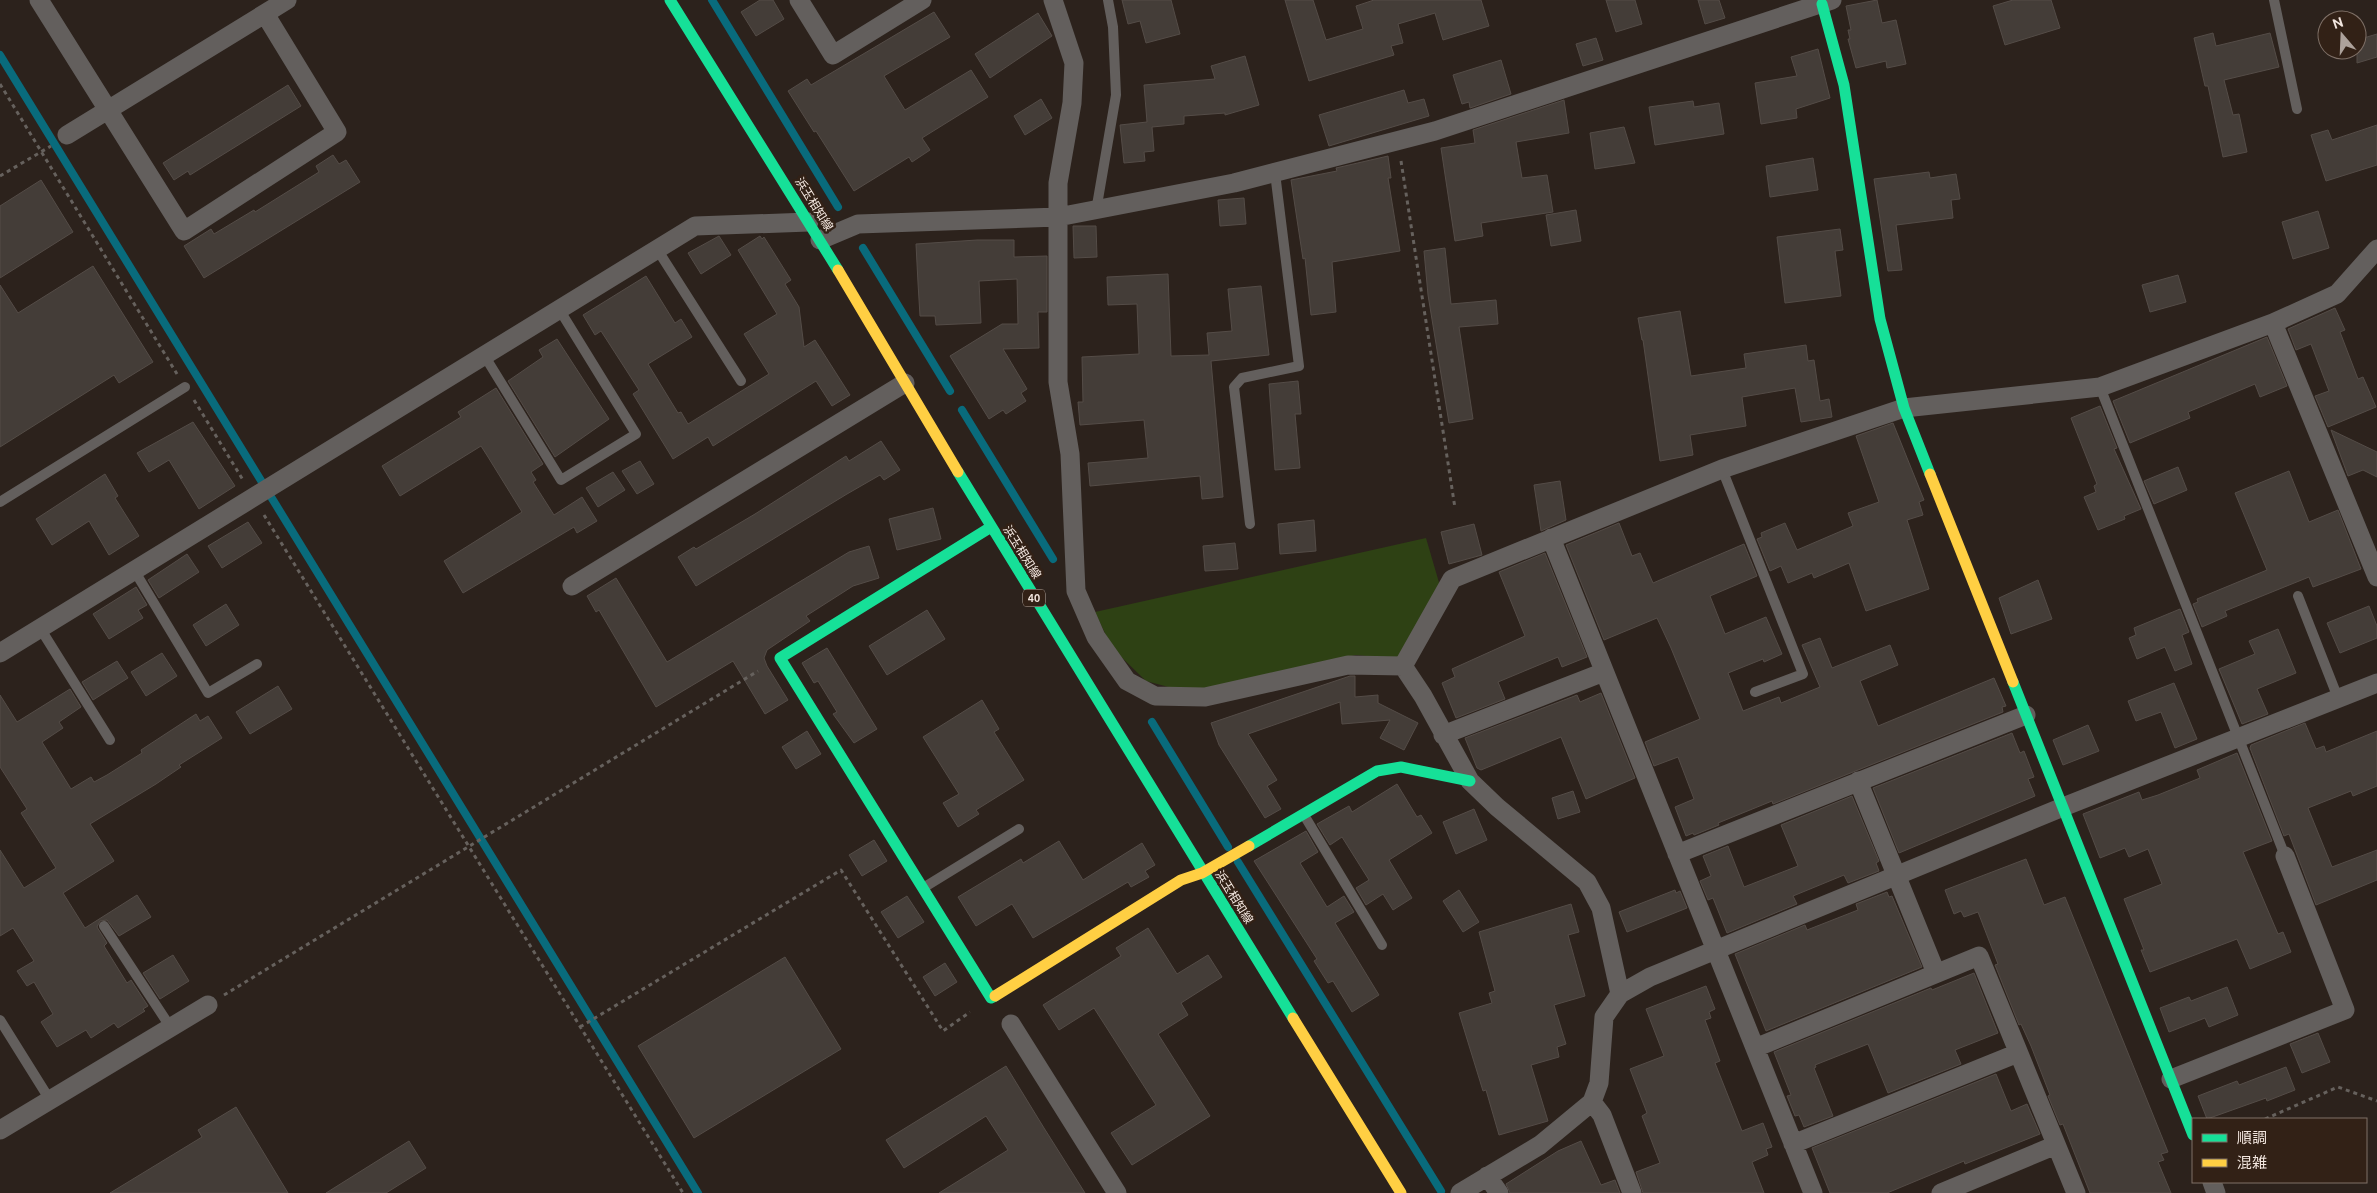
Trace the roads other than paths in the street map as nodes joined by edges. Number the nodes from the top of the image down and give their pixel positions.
1 (39, 0) edge
2 (288, 0) edge
3 (670, 0) edge
4 (799, 0) edge
5 (922, 0) edge
6 (1053, 0) edge
7 (1108, 0) edge
8 (2274, 0) edge
9 (1827, 2) edge
10 (265, 14) junction
11 (2297, 109) dead end
12 (108, 110) junction
13 (67, 135) dead end
14 (1275, 173) junction
15 (1096, 211) junction
16 (1058, 217) junction
17 (809, 222) junction
18 (820, 240) junction
19 (657, 249) junction
20 (2377, 249) edge
21 (559, 309) junction
22 (2273, 323) junction
23 (484, 355) junction
24 (741, 381) dead end
25 (905, 382) junction
26 (185, 386) road end
27 (2100, 387) junction
28 (1904, 408) junction
29 (1722, 469) junction
30 (0, 502) edge
31 (1250, 524) dead end
32 (990, 527) junction
33 (1551, 538) junction
34 (134, 570) junction
35 (2377, 578) edge
36 (572, 586) dead end
37 (2298, 596) dead end
38 (40, 628) junction
39 (0, 653) edge
40 (257, 664) dead end
41 (1403, 666) junction
42 (1604, 672) junction
43 (2377, 683) edge
44 (1755, 692) dead end
45 (2338, 698) junction
46 (2026, 715) junction
47 (1443, 735) junction
48 (2238, 738) junction
49 (110, 740) dead end
50 (1858, 781) junction
51 (1470, 782) junction
52 (2062, 807) junction
53 (1303, 814) junction
54 (1019, 829) dead end
55 (1677, 854) junction
56 (2285, 856) joint
57 (1202, 873) junction
58 (1896, 876) junction
59 (923, 888) junction
60 (104, 926) dead end
61 (1382, 945) dead end
62 (1715, 950) junction
63 (1936, 973) junction
64 (1620, 994) junction
65 (208, 1005) road end
66 (0, 1020) edge
67 (1011, 1024) dead end
68 (171, 1028) junction
69 (1755, 1048) junction
70 (2018, 1053) junction
71 (2171, 1079) junction
72 (50, 1100) junction
73 (1592, 1102) junction
74 (0, 1130) edge
75 (2192, 1132) edge
76 (1793, 1144) junction
77 (2056, 1145) junction
78 (1487, 1176) junction
79 (1117, 1193) edge
80 (1401, 1193) edge
81 (1460, 1193) edge
82 (1499, 1193) edge
83 (1632, 1193) edge
84 (1813, 1193) edge
85 (1940, 1193) edge
86 (2076, 1193) edge

1 - 12 street
2 - 10 street
3 - 17 street, 浜玉相知線 / 40
4 - 5 street
6 - 16 street
7 - 15 lane
8 - 11 lane
9 - 14 street
9 - 28 street
10 - 12 street
10 - 12 street
12 - 13 street
14 - 15 street
14 - 31 lane
15 - 16 street
16 - 18 street
16 - 41 street
17 - 18 street, 浜玉相知線 / 40
17 - 19 street
18 - 25 street, 浜玉相知線 / 40
19 - 21 street
19 - 24 lane
20 - 22 street
21 - 23 street
21 - 23 lane
22 - 27 street
22 - 35 street
23 - 34 street
25 - 32 street, 浜玉相知線 / 40
25 - 36 street
26 - 30 lane
27 - 28 street
27 - 48 lane
28 - 29 street
28 - 46 street
29 - 33 street
29 - 44 lane
32 - 57 street, 浜玉相知線 / 40
32 - 59 street
33 - 41 street
33 - 42 street
34 - 38 street
34 - 40 lane
37 - 45 lane
38 - 39 street
38 - 49 lane
41 - 47 street
42 - 47 street
42 - 55 street
43 - 45 street
45 - 48 street
46 - 50 street
46 - 52 street
47 - 51 street
48 - 52 street
48 - 56 lane
50 - 55 street
50 - 58 street
51 - 53 street
51 - 64 street
52 - 58 street
52 - 71 street
53 - 57 street
53 - 61 lane
54 - 59 lane
55 - 62 street
56 - 71 street
57 - 59 street
57 - 80 street, 浜玉相知線 / 40
58 - 62 street
58 - 63 street
60 - 68 lane
62 - 64 street
62 - 69 street
63 - 69 street
63 - 70 street
64 - 73 street
65 - 68 street
66 - 72 lane
67 - 79 street
68 - 72 street
69 - 76 street
70 - 76 street
70 - 77 street
71 - 75 street
72 - 74 street
73 - 78 street
73 - 83 street
76 - 84 street
77 - 85 street
77 - 86 street
78 - 81 street
78 - 82 street

